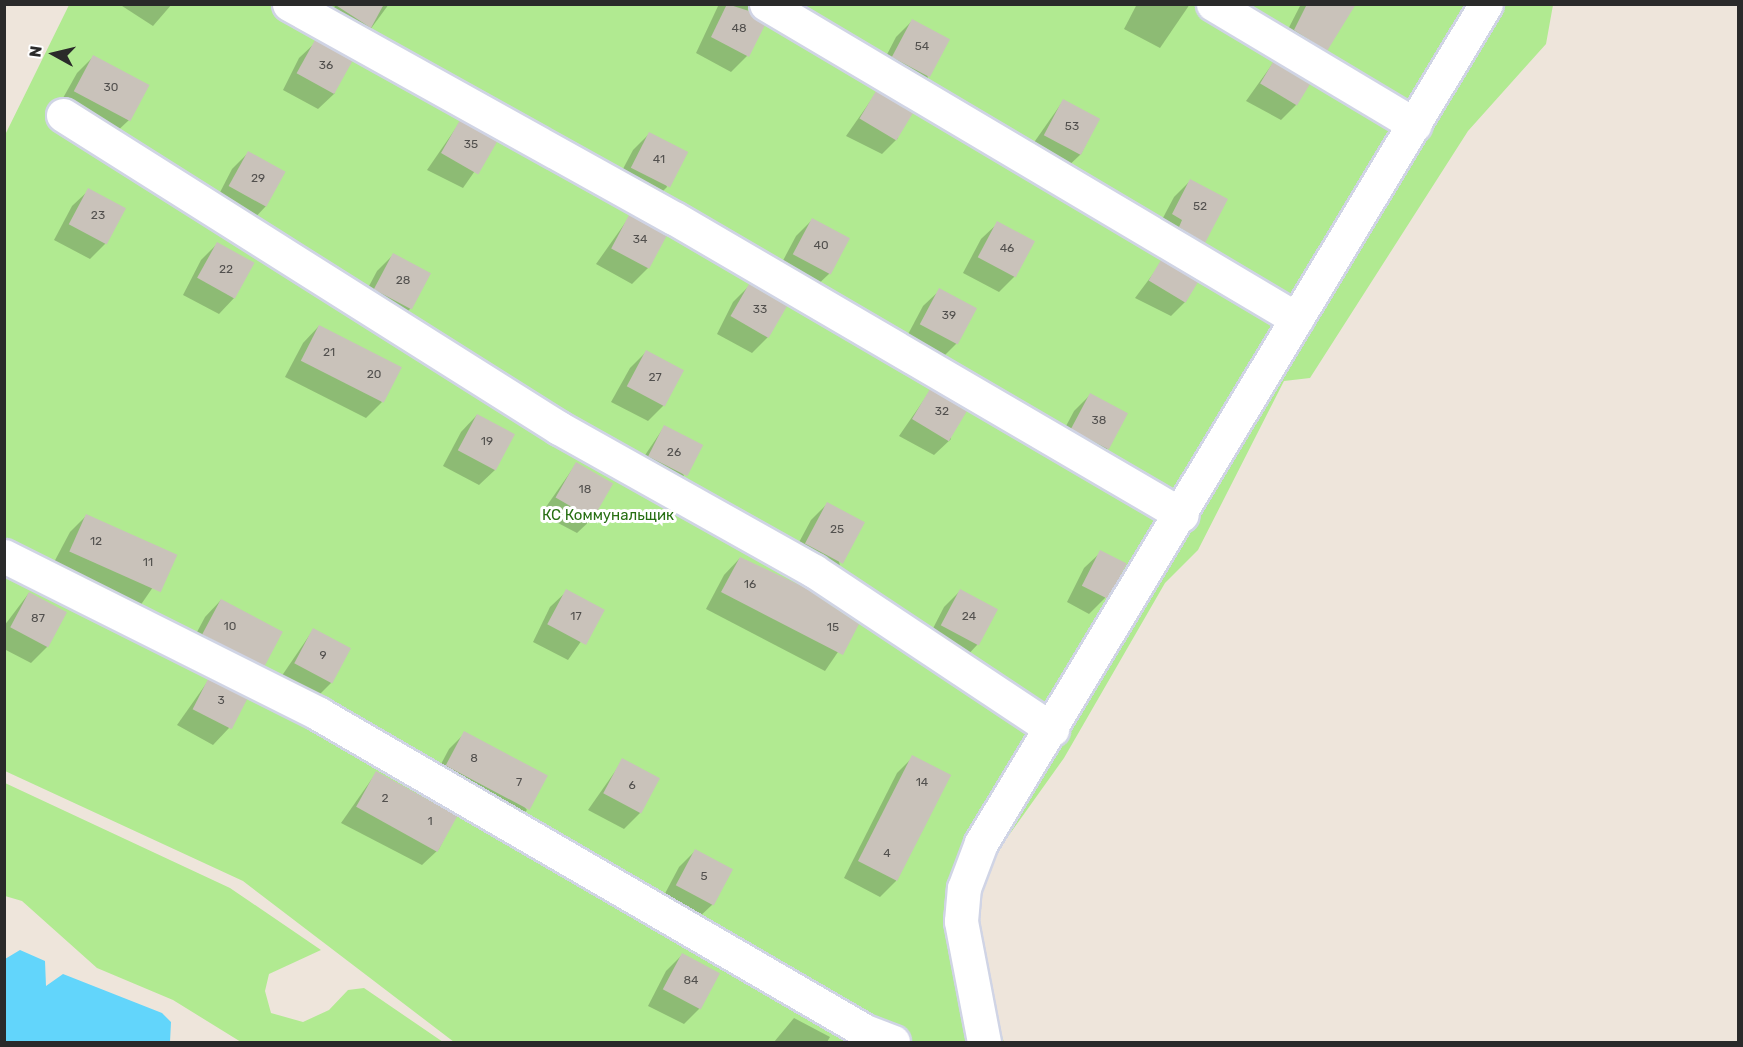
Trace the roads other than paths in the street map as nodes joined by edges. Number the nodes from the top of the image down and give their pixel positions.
1 (289, 4) edge
2 (766, 4) edge
3 (1213, 4) edge
4 (1486, 4) edge
5 (63, 115) dead end
6 (1415, 125) junction
7 (1297, 319) junction
8 (1182, 515) junction
9 (4, 556) edge
10 (1052, 729) junction
11 (893, 1042) edge
12 (984, 1042) edge

1 - 8 street
2 - 7 street
3 - 6 street
4 - 6 street
5 - 10 street
6 - 7 street
7 - 8 street
8 - 10 street
9 - 11 street
10 - 12 street

